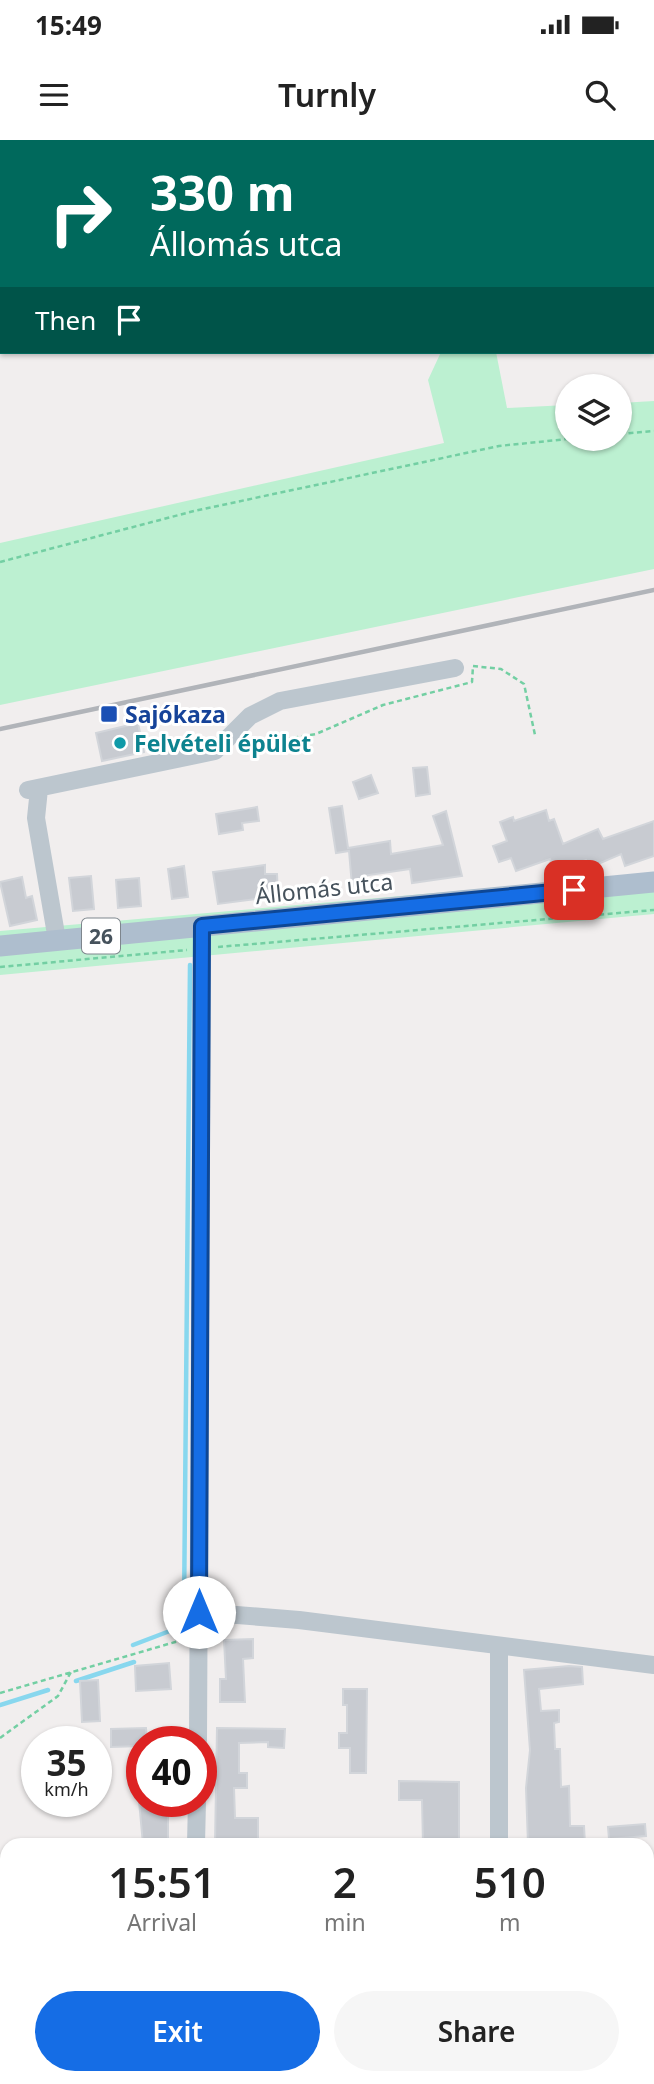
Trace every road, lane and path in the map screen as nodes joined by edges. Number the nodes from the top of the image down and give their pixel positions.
1 (654, 431) edge
2 (632, 433) edge
3 (555, 440) edge
4 (0, 562) edge
5 (474, 666) junction
6 (455, 668) joint
7 (535, 734) dead end
8 (215, 751) junction
9 (654, 882) edge
10 (654, 910) edge
11 (202, 926) junction
12 (57, 940) junction
13 (0, 946) edge
14 (202, 949) junction
15 (0, 967) edge
16 (199, 1612) junction
17 (199, 1635) junction
18 (499, 1646) junction
19 (654, 1665) edge
20 (72, 1670) junction
21 (0, 1693) edge
22 (198, 1726) edge
23 (0, 1738) edge
24 (197, 1817) edge
25 (196, 1838) edge
26 (499, 1838) edge

1 - 2 path
3 - 4 path
5 - 6 path
5 - 7 path
5 - 8 path
6 - 8 street
8 - 12 street
9 - 11 main road, Állomás utca / 26
10 - 14 path
11 - 12 main road, Állomás utca / 26
11 - 14 street
12 - 13 main road, Állomás utca / 26
14 - 15 path
14 - 16 street
16 - 17 street
16 - 18 street
17 - 20 path
17 - 22 street
18 - 19 street
18 - 26 street
20 - 21 path
20 - 23 path
24 - 25 street

